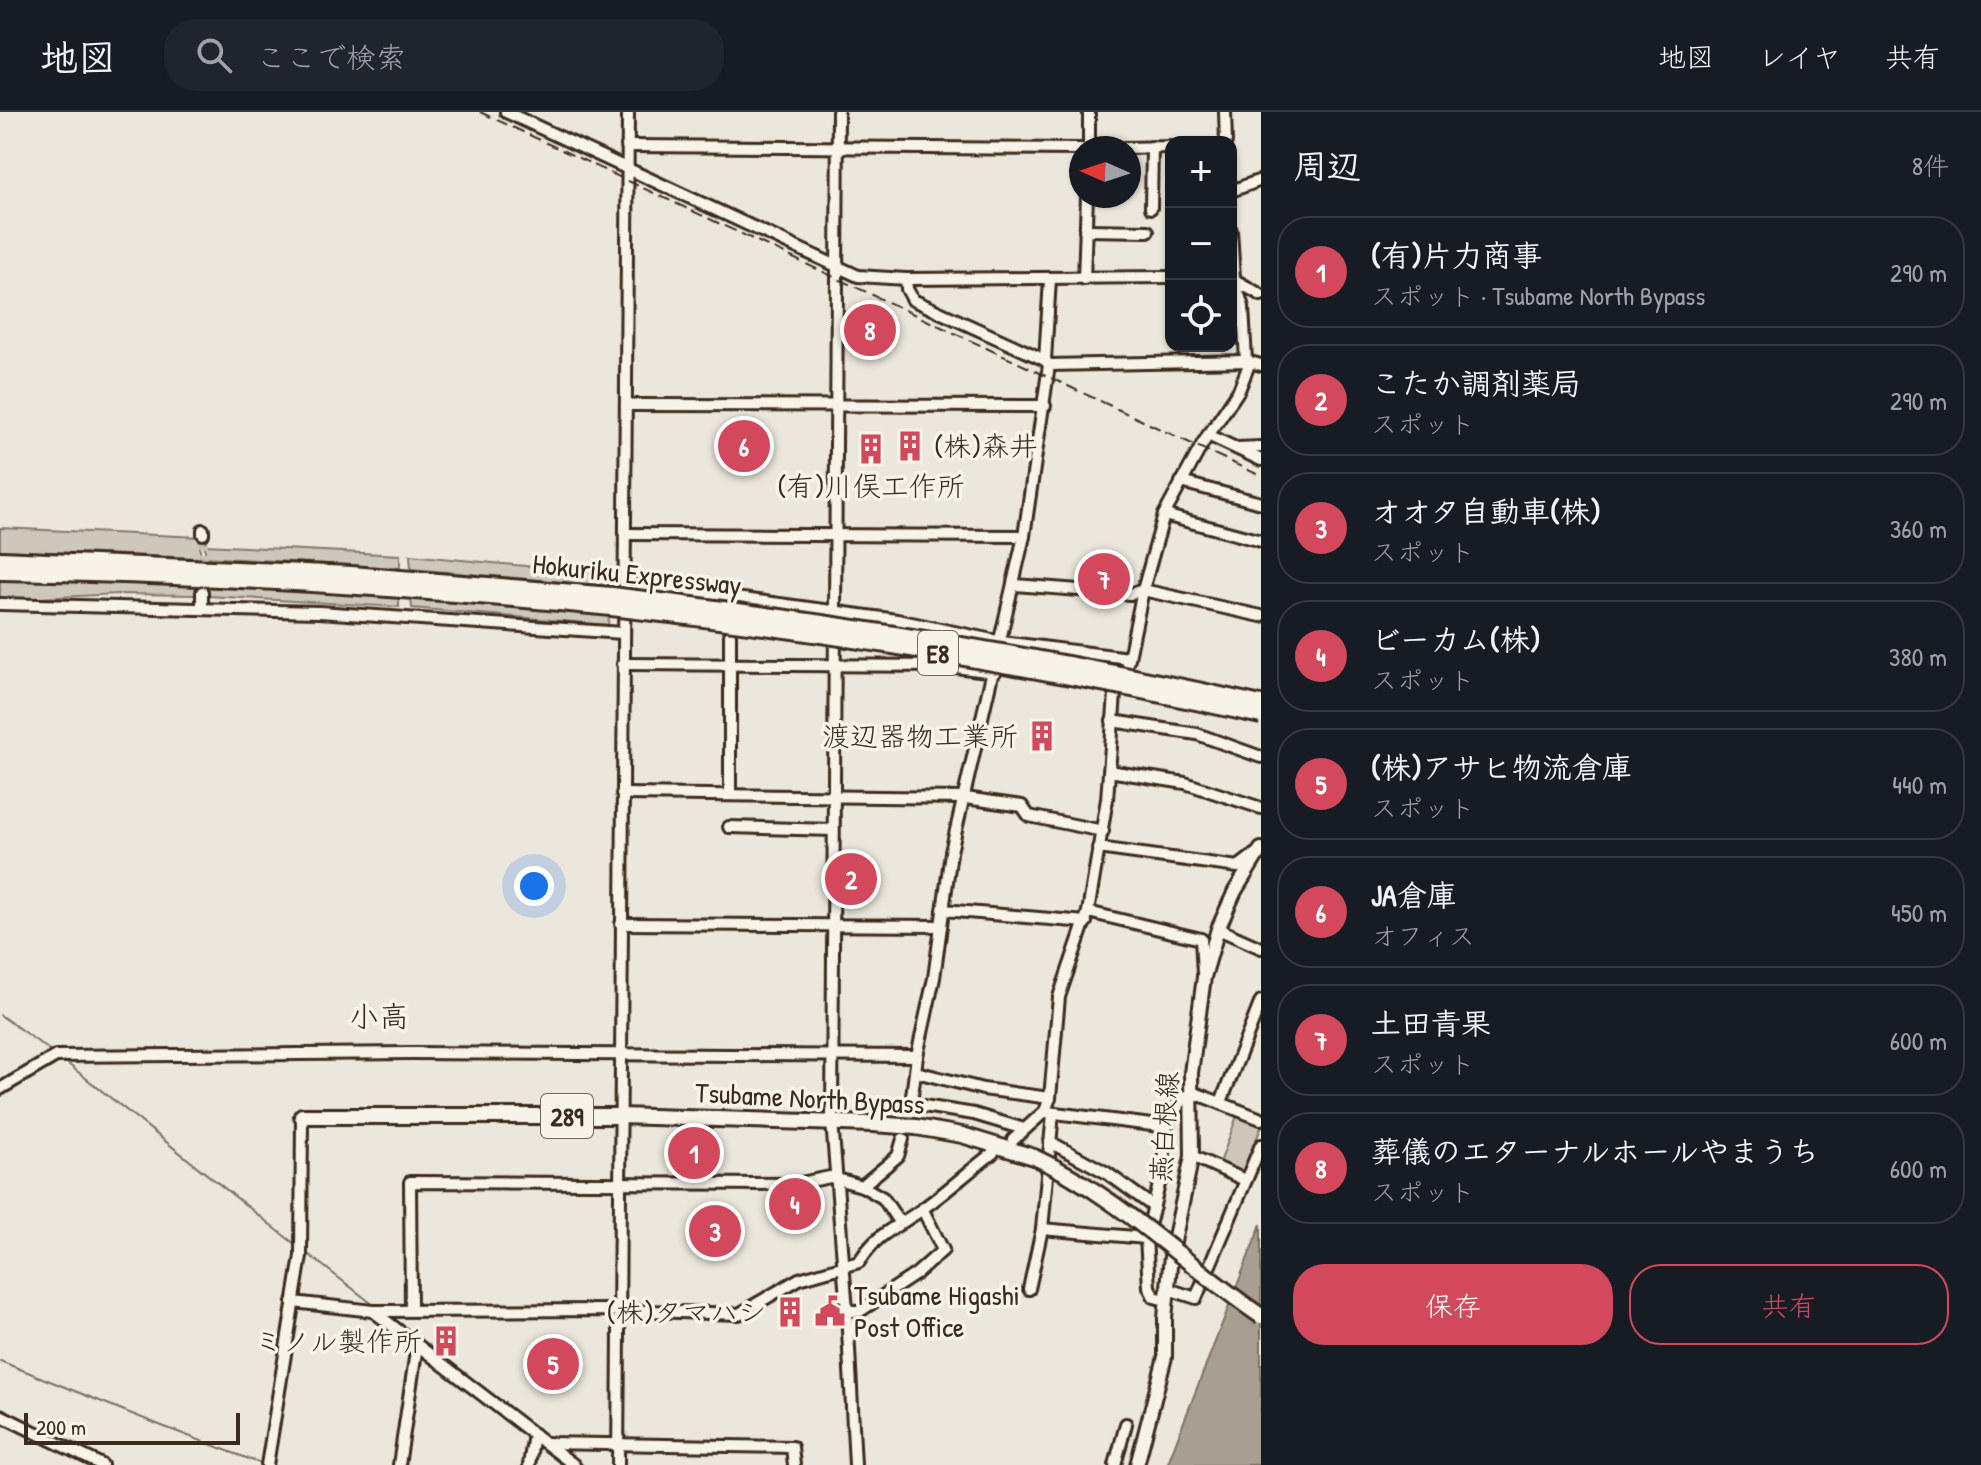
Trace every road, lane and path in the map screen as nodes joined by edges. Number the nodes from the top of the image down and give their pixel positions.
1 (506, 112) edge
2 (628, 112) edge
3 (838, 112) edge
4 (1089, 112) edge
5 (1225, 112) edge
6 (1089, 136) edge
7 (1226, 136) edge
8 (627, 146) junction
9 (1141, 147) edge
10 (1152, 147) junction
11 (1165, 147) edge
12 (838, 148) junction
13 (1069, 149) edge
14 (628, 168) junction
15 (1261, 180) edge
16 (1237, 189) edge
17 (1086, 208) edge
18 (1151, 208) dead end
19 (1085, 230) junction
20 (1148, 231) dead end
21 (835, 264) junction
22 (1165, 277) edge
23 (906, 279) junction
24 (1050, 279) junction
25 (1084, 279) junction
26 (1232, 280) edge
27 (1234, 280) edge
28 (1261, 295) edge
29 (1047, 362) junction
30 (1252, 363) edge
31 (627, 405) junction
32 (836, 406) junction
33 (1045, 406) junction
34 (1208, 435) junction
35 (1261, 447) edge
36 (1236, 448) junction
37 (1261, 460) edge
38 (1181, 482) junction
39 (1261, 503) edge
40 (1164, 515) junction
41 (625, 534) junction
42 (835, 536) junction
43 (1024, 536) junction
44 (1261, 541) edge
45 (0, 559) edge
46 (0, 572) edge
47 (625, 583) junction
48 (1015, 585) junction
49 (1143, 590) junction
50 (202, 592) tunnel mouth
51 (611, 602) junction
52 (0, 604) edge
53 (202, 608) junction
54 (833, 611) junction
55 (1261, 616) edge
56 (623, 633) junction
57 (730, 635) dead end
58 (1002, 642) junction
59 (1129, 658) junction
60 (623, 664) junction
61 (731, 664) junction
62 (834, 666) junction
63 (995, 672) junction
64 (1261, 704) edge
65 (1261, 716) edge
66 (1112, 721) junction
67 (1261, 757) edge
68 (1109, 771) junction
69 (622, 794) junction
70 (730, 795) junction
71 (833, 796) junction
72 (965, 798) junction
73 (1261, 808) edge
74 (729, 827) dead end
75 (833, 830) junction
76 (1103, 831) junction
77 (1098, 848) junction
78 (1261, 849) edge
79 (943, 910) junction
80 (1087, 917) junction
81 (621, 924) junction
82 (832, 925) junction
83 (941, 926) junction
84 (1218, 929) junction
85 (1261, 948) edge
86 (1204, 977) junction
87 (1261, 1001) edge
88 (620, 1054) junction
89 (831, 1054) junction
90 (917, 1056) junction
91 (916, 1072) junction
92 (0, 1089) edge
93 (1192, 1092) junction
94 (1050, 1098) junction
95 (1221, 1102) junction
96 (1049, 1112) junction
97 (302, 1116) joint
98 (619, 1116) junction
99 (1261, 1119) edge
100 (832, 1121) junction
101 (1167, 1123) junction
102 (1024, 1129) junction
103 (903, 1139) dead end
104 (1013, 1140) dead end
105 (1050, 1142) junction
106 (1261, 1145) edge
107 (993, 1153) dead end
108 (1192, 1156) junction
109 (836, 1178) junction
110 (1245, 1180) junction
111 (618, 1184) junction
112 (862, 1186) junction
113 (1154, 1207) junction
114 (923, 1210) junction
115 (899, 1222) junction
116 (1042, 1229) junction
117 (1146, 1238) junction
118 (844, 1267) junction
119 (1029, 1289) dead end
120 (1167, 1294) junction
121 (293, 1302) junction
122 (411, 1310) junction
123 (618, 1310) junction
124 (373, 1311) junction
125 (847, 1311) junction
126 (1261, 1316) edge
127 (417, 1345) junction
128 (0, 1415) edge
129 (1126, 1424) dead end
130 (534, 1434) junction
131 (620, 1442) junction
132 (545, 1443) junction
133 (102, 1465) edge
134 (267, 1465) edge
135 (399, 1465) edge
136 (529, 1465) edge
137 (574, 1465) edge
138 (618, 1465) edge
139 (794, 1465) edge
140 (855, 1465) edge
141 (1115, 1465) edge
142 (1137, 1465) edge

1 - 14 street
2 - 8 street
3 - 12 street
4 - 6 street
5 - 7 street
8 - 12 street
8 - 14 street
9 - 10 street
10 - 11 street
10 - 18 street
12 - 13 street
12 - 21 street
14 - 21 street
14 - 31 street
15 - 16 street
17 - 19 street
19 - 20 street
19 - 25 street
21 - 23 street
21 - 32 street
22 - 25 street
23 - 24 street
23 - 29 street
24 - 25 street
24 - 29 street
26 - 30 street
27 - 28 street
29 - 30 street
29 - 33 street
30 - 34 street
31 - 32 street
31 - 41 street
32 - 33 street
32 - 42 street
33 - 43 street
34 - 36 street
34 - 38 street
35 - 36 street
36 - 37 street
38 - 39 street
38 - 40 street
40 - 44 street
40 - 49 street
41 - 42 street
41 - 47 street
42 - 43 street
42 - 54 street
43 - 48 street
45 - 51 highway, Hokuriku Expressway / E8
46 - 51 highway, Hokuriku Expressway / E8
47 - 54 street
47 - 56 street
48 - 49 street
48 - 58 street
49 - 55 street
49 - 59 street
50 - 53 street
51 - 64 highway, Hokuriku Expressway / E8, bridge
51 - 65 highway, Hokuriku Expressway / E8, bridge
52 - 53 street
53 - 56 street
54 - 58 street
54 - 62 street
56 - 60 street
57 - 61 street
58 - 59 street
58 - 63 street
59 - 66 street
60 - 61 street
60 - 69 street
61 - 62 street
61 - 70 street
62 - 63 street
62 - 71 street
63 - 72 street
66 - 67 street
66 - 68 street
68 - 73 street
68 - 76 street
69 - 70 street
69 - 81 street
70 - 71 street
71 - 72 street
71 - 75 street
72 - 76 street
72 - 79 street
74 - 75 street
75 - 82 street
76 - 77 street
77 - 78 street
77 - 80 street
78 - 84 main road, 燕白根線
79 - 80 street
79 - 83 street
80 - 86 street
80 - 94 street
81 - 82 street
81 - 88 street
82 - 83 street
82 - 89 street
83 - 90 street
84 - 85 street
84 - 86 main road, 燕白根線
86 - 93 main road, 燕白根線
87 - 95 street
88 - 89 street
88 - 92 street
88 - 98 street
89 - 90 street
89 - 100 street
90 - 91 street
91 - 94 street
91 - 102 street
93 - 95 street
93 - 101 street
93 - 108 main road, 燕白根線
94 - 96 street
95 - 99 street
96 - 101 street
96 - 102 street
96 - 105 street
97 - 98 highway, Tsubame North Bypass / 289
97 - 121 street
98 - 100 highway, Tsubame North Bypass / 289
98 - 111 street
100 - 109 street
100 - 126 highway, Tsubame North Bypass / 289, bridge
101 - 113 street
102 - 104 street
103 - 112 street
105 - 113 street
105 - 116 street
106 - 110 street
107 - 114 street
108 - 110 street
108 - 120 main road, 燕白根線
109 - 111 street
109 - 112 street
109 - 118 street
110 - 120 street
111 - 122 street
111 - 123 street
112 - 115 street
113 - 117 street
114 - 115 street
114 - 125 street
115 - 118 street
116 - 117 street
116 - 119 street
117 - 120 street
118 - 123 street
118 - 125 street
120 - 142 main road, 燕白根線
121 - 124 street
121 - 134 street
122 - 123 street
122 - 124 street
123 - 131 street
124 - 127 street
125 - 140 street
127 - 130 street
127 - 135 street
128 - 133 street
129 - 141 street
130 - 132 street
130 - 136 street
131 - 132 street
131 - 138 street
131 - 139 street
132 - 137 street

